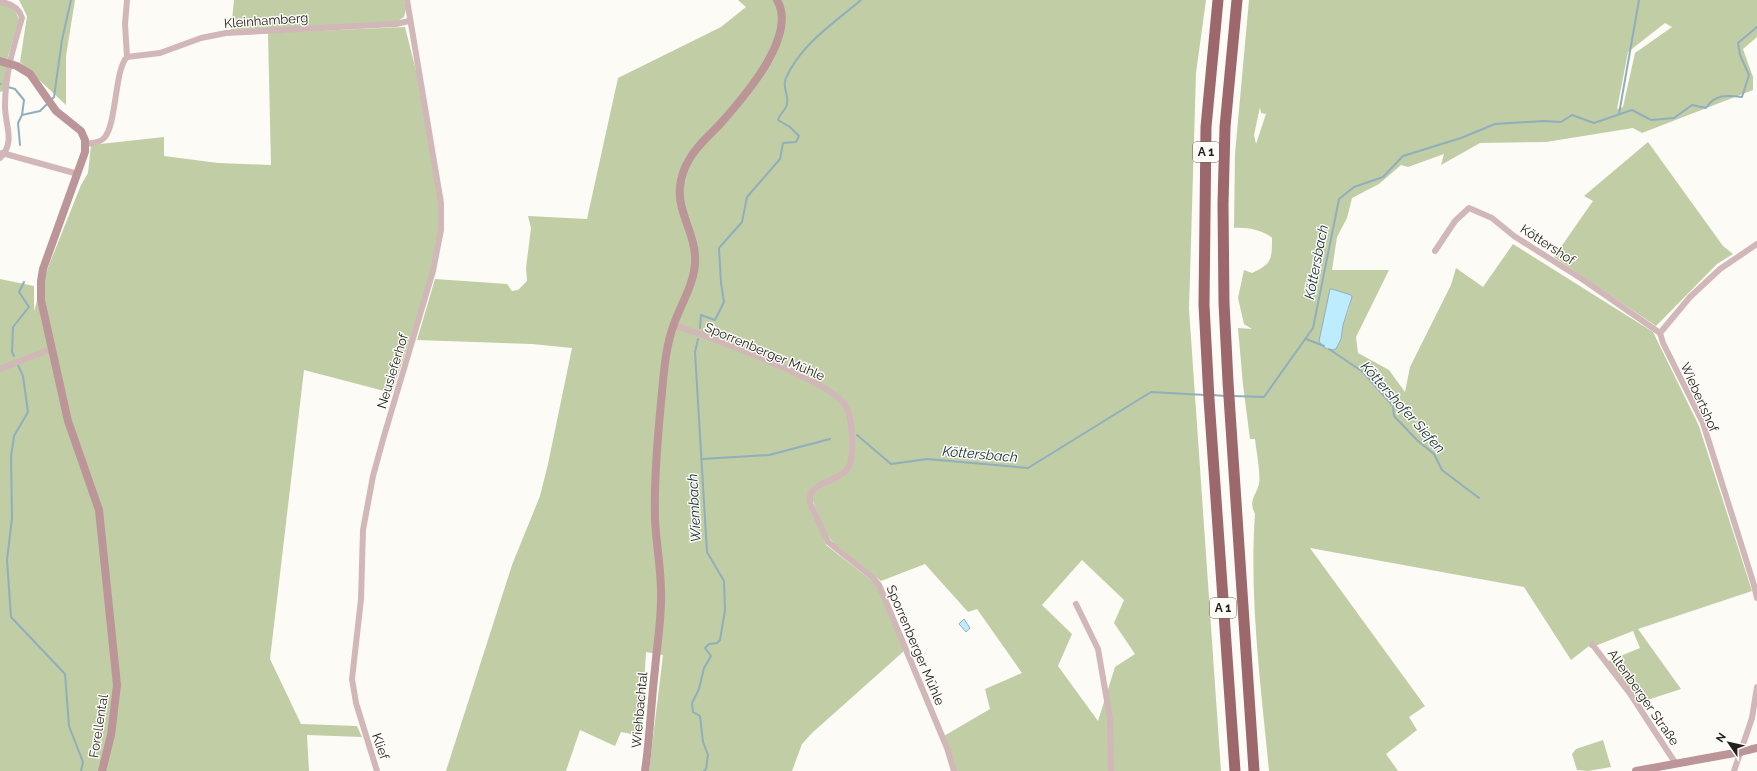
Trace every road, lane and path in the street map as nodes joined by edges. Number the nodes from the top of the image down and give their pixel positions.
1 (127, 0) edge
2 (407, 0) edge
3 (778, 0) edge
4 (1218, 0) edge
5 (1236, 0) edge
6 (0, 2) edge
7 (409, 21) junction
8 (127, 57) junction
9 (0, 61) edge
10 (9, 62) junction
11 (85, 144) junction
12 (1, 155) edge
13 (78, 174) junction
14 (1757, 244) edge
15 (1435, 251) dead end
16 (673, 325) junction
17 (1660, 333) junction
18 (51, 349) junction
19 (0, 369) edge
20 (1757, 598) edge
21 (1076, 604) dead end
22 (1592, 644) dead end
23 (1757, 687) edge
24 (363, 729) joint
25 (1757, 748) edge
26 (1740, 752) junction
27 (1676, 764) junction
28 (102, 771) edge
29 (377, 771) edge
30 (645, 771) edge
31 (954, 771) edge
32 (1111, 771) edge
33 (1235, 771) edge
34 (1254, 771) edge
35 (1636, 771) edge
36 (1734, 771) edge

1 - 8 street
2 - 7 street, Neusieferhof
3 - 16 main road, Wiehbachtal
4 - 33 highway, A 1
5 - 34 highway, A 1
6 - 10 street
7 - 8 street, Kleinhamberg
7 - 24 street, Neusieferhof
8 - 11 street
9 - 10 main road
10 - 11 main road
10 - 12 street
11 - 13 main road, Forellental
12 - 13 street
13 - 18 main road, Forellental
14 - 17 street
15 - 17 street, Köttershof
16 - 30 main road, Wiehbachtal
16 - 31 street, Sporrenberger Mühle
17 - 20 street, Wiebertshof
18 - 19 street
18 - 28 main road, Forellental
21 - 32 street
22 - 27 street, Altenberger Straße
23 - 26 street
24 - 29 street, Klief
25 - 26 main road, Altenberger Straße
26 - 27 main road, Altenberger Straße
26 - 36 street
27 - 35 main road, Altenberger Straße

